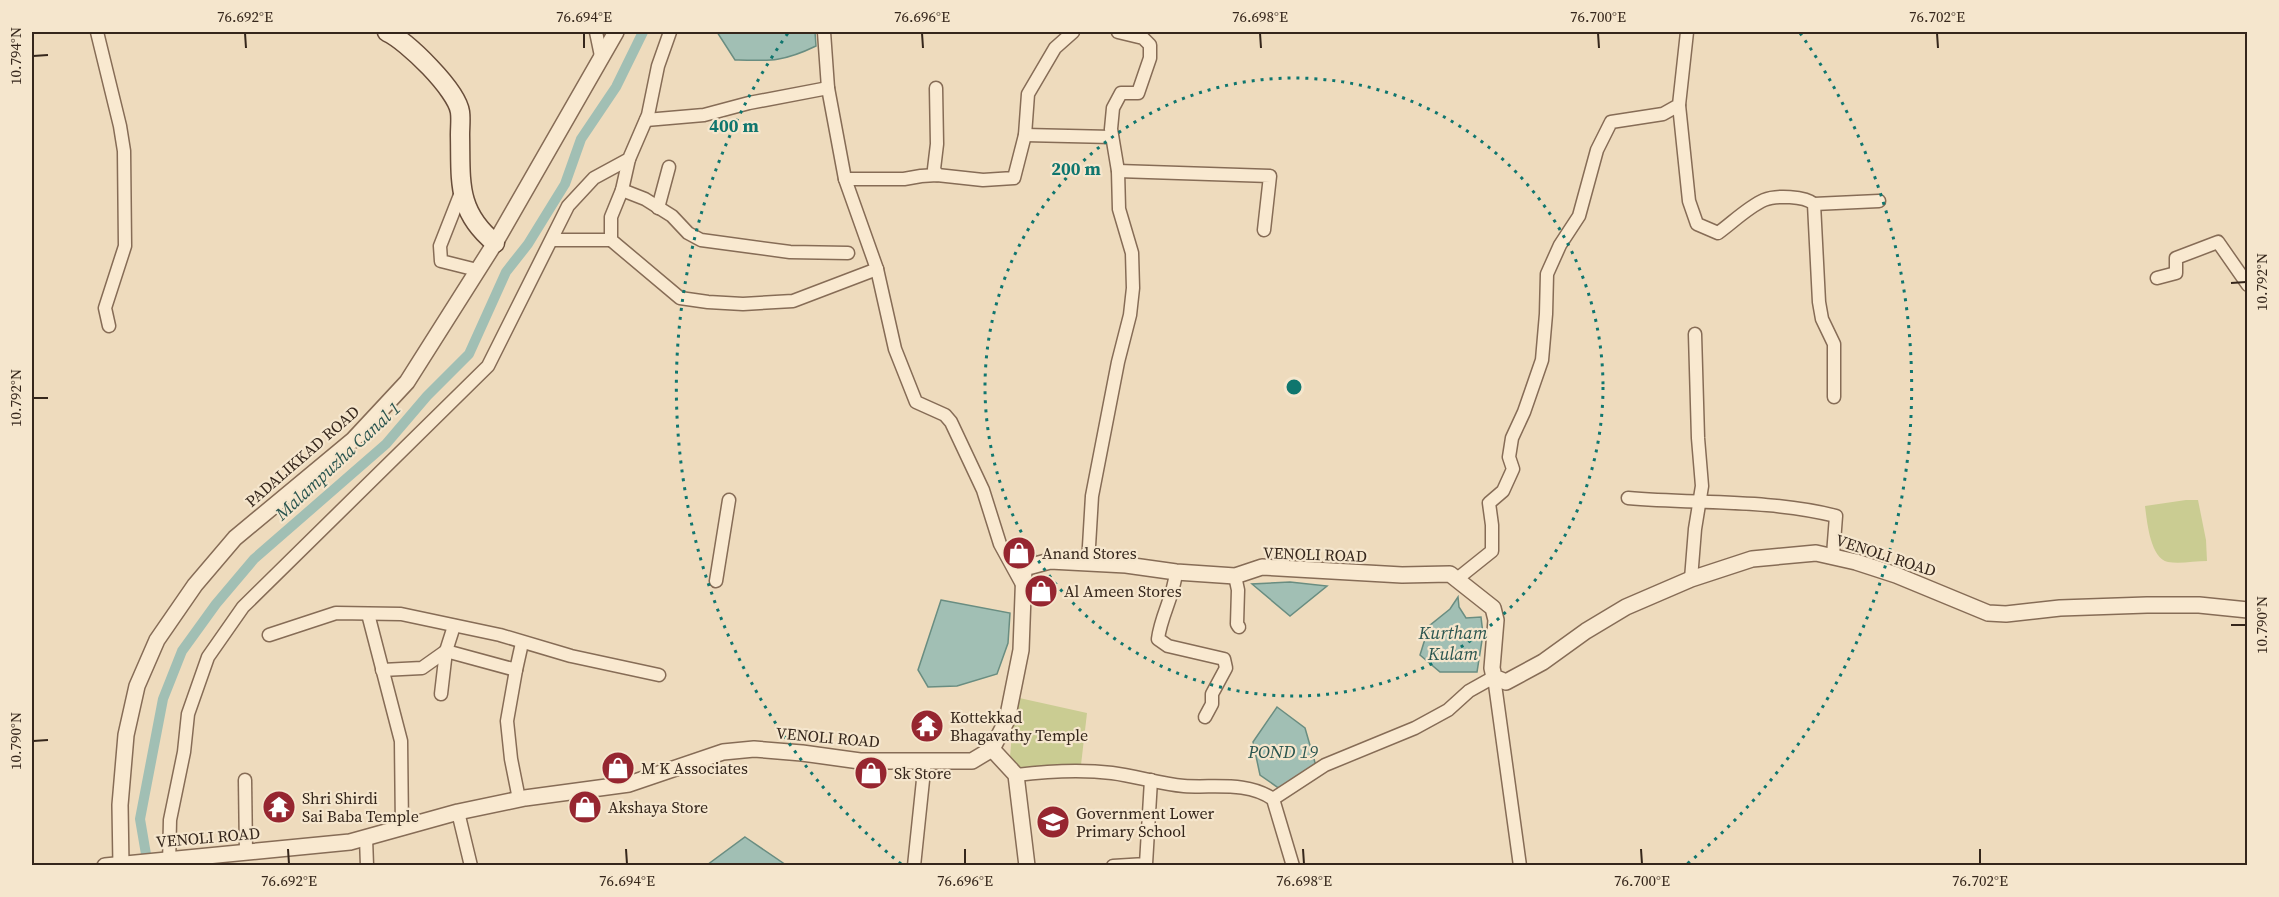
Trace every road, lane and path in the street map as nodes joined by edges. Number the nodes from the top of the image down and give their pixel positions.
1 (98, 32) edge
2 (387, 32) edge
3 (596, 32) edge
4 (616, 32) edge
5 (670, 32) edge
6 (824, 32) edge
7 (1073, 32) edge
8 (1118, 32) edge
9 (1687, 32) edge
10 (601, 56) junction
11 (828, 88) junction
12 (936, 88) dead end
13 (1679, 105) junction
14 (646, 120) junction
15 (1025, 135) junction
16 (1112, 136) junction
17 (629, 159) junction
18 (669, 167) dead end
19 (1118, 171) junction
20 (937, 176) junction
21 (845, 179) junction
22 (462, 189) junction
23 (622, 190) junction
24 (1880, 201) dead end
25 (1814, 204) junction
26 (658, 208) junction
27 (1264, 230) dead end
28 (552, 240) junction
29 (611, 240) junction
30 (495, 243) junction
31 (848, 253) dead end
32 (877, 269) junction
33 (477, 270) junction
34 (2157, 278) dead end
35 (2247, 285) edge
36 (109, 326) dead end
37 (1695, 334) dead end
38 (1834, 397) dead end
39 (1628, 498) dead end
40 (729, 501) dead end
41 (1700, 501) junction
42 (1833, 555) junction
43 (1088, 563) junction
44 (1176, 572) junction
45 (1235, 576) junction
46 (1457, 579) junction
47 (1691, 579) junction
48 (716, 581) dead end
49 (1024, 587) junction
50 (2247, 610) edge
51 (368, 614) junction
52 (454, 626) junction
53 (1239, 627) dead end
54 (269, 634) dead end
55 (522, 643) junction
56 (446, 651) junction
57 (382, 670) junction
58 (516, 670) junction
59 (659, 675) dead end
60 (1494, 678) junction
61 (441, 694) dead end
62 (1205, 717) dead end
63 (992, 749) junction
64 (925, 761) junction
65 (1016, 775) junction
66 (245, 780) dead end
67 (1151, 780) junction
68 (519, 799) junction
69 (1273, 799) junction
70 (458, 812) junction
71 (402, 828) junction
72 (366, 838) junction
73 (246, 852) junction
74 (168, 861) edge
75 (123, 864) edge
76 (105, 866) edge
77 (367, 866) edge
78 (471, 866) edge
79 (914, 866) edge
80 (1027, 866) edge
81 (1113, 866) edge
82 (1293, 866) edge
83 (1520, 866) edge

1 - 36 street
2 - 22 main road
3 - 10 street
4 - 10 street, PADALIKKAD ROAD
5 - 14 street
6 - 11 street
7 - 15 street
8 - 16 street
9 - 13 street
10 - 30 street, PADALIKKAD ROAD
11 - 14 street
11 - 21 street
12 - 20 street
13 - 25 street
13 - 46 street
14 - 17 street
15 - 16 street
15 - 20 street
16 - 19 street
17 - 23 street
17 - 28 street
18 - 26 street
19 - 27 street
19 - 43 street
20 - 21 street
21 - 32 street
22 - 30 main road
22 - 33 street
23 - 26 street
23 - 29 street
24 - 25 street
25 - 38 street
26 - 31 street
28 - 29 street
28 - 74 street
29 - 32 street
30 - 33 street, PADALIKKAD ROAD
32 - 49 street
33 - 75 street, PADALIKKAD ROAD
34 - 35 street
37 - 41 street
39 - 41 street
40 - 48 street
41 - 42 street
41 - 47 street
42 - 47 street, VENOLI ROAD
42 - 50 street, VENOLI ROAD
43 - 44 street, VENOLI ROAD
43 - 49 street, VENOLI ROAD
44 - 45 street, VENOLI ROAD
44 - 62 street
45 - 46 street, VENOLI ROAD
45 - 53 street
46 - 60 street, VENOLI ROAD
47 - 60 street, VENOLI ROAD
49 - 63 street, VENOLI ROAD
51 - 52 street
51 - 54 street
51 - 57 street
52 - 55 street
52 - 56 street
55 - 58 street
55 - 59 street
56 - 57 street
56 - 58 street
56 - 61 street
57 - 71 street
58 - 68 street
60 - 69 street
60 - 83 street
63 - 64 street, VENOLI ROAD
63 - 65 street
64 - 68 street, VENOLI ROAD
64 - 79 street
65 - 67 street
65 - 80 street
66 - 73 street
67 - 69 street
67 - 81 street
68 - 70 street, VENOLI ROAD
69 - 82 street
70 - 71 street, VENOLI ROAD
70 - 78 street
71 - 72 street, VENOLI ROAD
72 - 73 street, VENOLI ROAD
72 - 77 street
73 - 74 street, VENOLI ROAD
74 - 75 street, VENOLI ROAD
75 - 76 street, VENOLI ROAD

